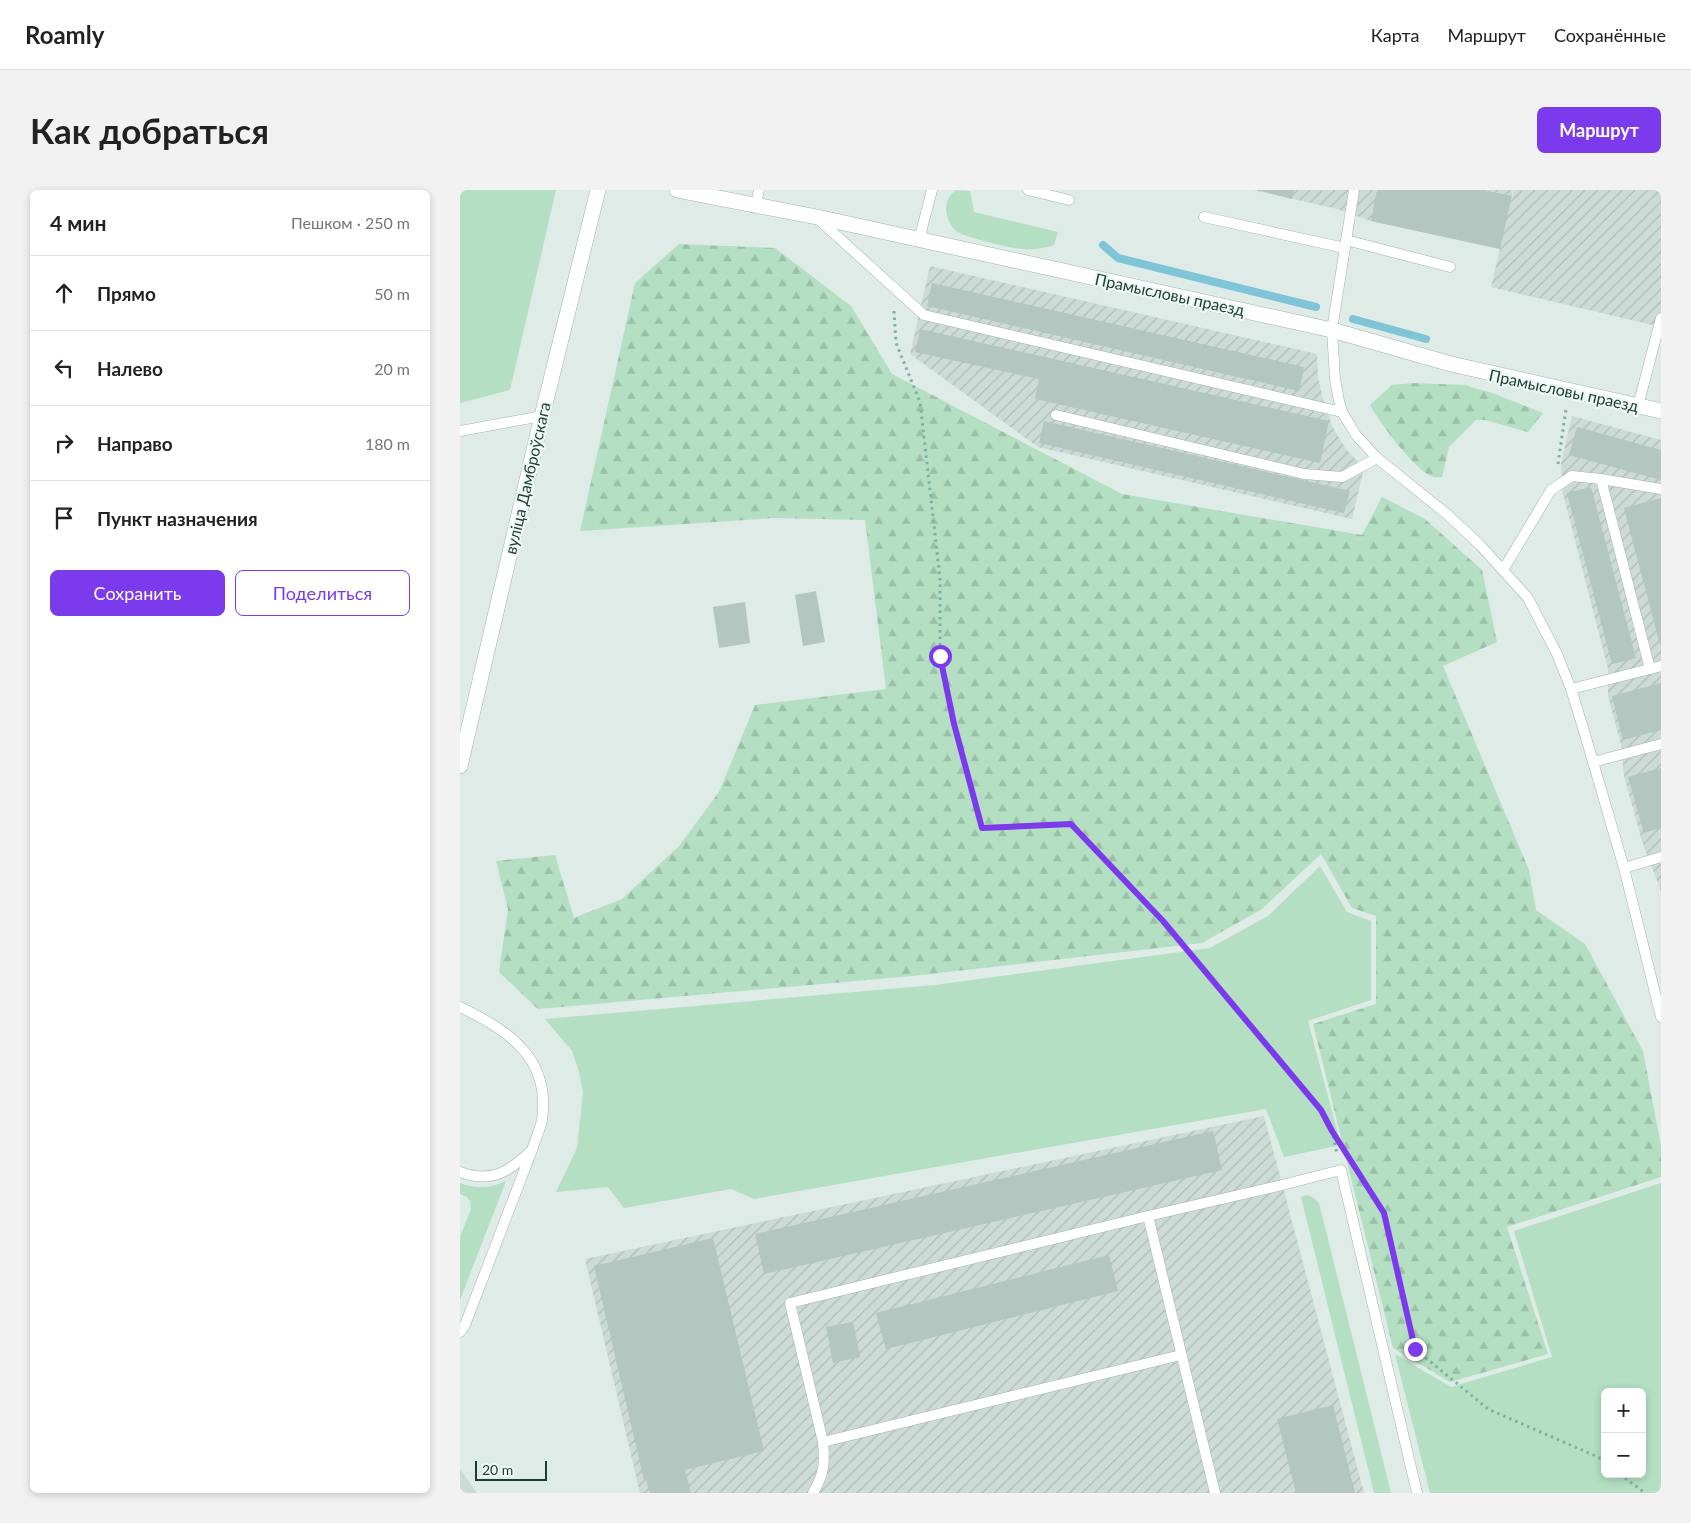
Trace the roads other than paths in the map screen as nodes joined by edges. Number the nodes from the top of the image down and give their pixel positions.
1 (598, 190) edge
2 (677, 190) edge
3 (932, 190) edge
4 (1028, 190) edge
5 (1354, 190) edge
6 (758, 197) edge
7 (1069, 200) dead end
8 (817, 217) junction
9 (1204, 217) dead end
10 (919, 240) junction
11 (1346, 244) junction
12 (1450, 267) dead end
13 (1661, 318) edge
14 (1332, 330) junction
15 (1638, 406) junction
16 (1661, 411) edge
17 (1342, 412) junction
18 (1056, 415) dead end
19 (542, 416) junction
20 (460, 431) edge
21 (1377, 458) junction
22 (1600, 478) junction
23 (1661, 489) edge
24 (1503, 570) junction
25 (1661, 666) edge
26 (1650, 669) junction
27 (1571, 689) junction
28 (1661, 744) edge
29 (1593, 762) junction
30 (460, 766) edge
31 (1661, 858) edge
32 (1624, 868) junction
33 (460, 1007) edge
34 (1661, 1017) edge
35 (532, 1150) junction
36 (460, 1172) edge
37 (1148, 1216) junction
38 (460, 1332) edge
39 (1181, 1355) junction
40 (823, 1442) junction
41 (812, 1493) edge
42 (1215, 1493) edge
43 (1417, 1493) edge

1 - 19 street, вуліца Дамброўскага
2 - 6 street, Прамысловы праезд
3 - 10 lane
4 - 7 lane
5 - 11 lane
6 - 8 street, Прамысловы праезд
8 - 10 street, Прамысловы праезд
8 - 17 lane
9 - 11 lane
10 - 14 street, Прамысловы праезд
11 - 12 lane
11 - 14 lane
13 - 15 lane
14 - 15 street, Прамысловы праезд
14 - 17 lane
15 - 16 street, Прамысловы праезд
17 - 21 lane
18 - 21 lane
19 - 20 lane
19 - 30 street, вуліца Дамброўскага
21 - 24 lane
22 - 23 lane
22 - 24 lane
22 - 26 lane
24 - 27 lane
25 - 26 lane
26 - 27 lane
27 - 29 lane
28 - 29 lane
29 - 32 lane
31 - 32 lane
32 - 34 lane
33 - 35 lane
35 - 36 lane
35 - 38 lane
37 - 39 lane
37 - 40 lane
37 - 43 lane
39 - 40 lane
39 - 42 lane
40 - 41 lane

